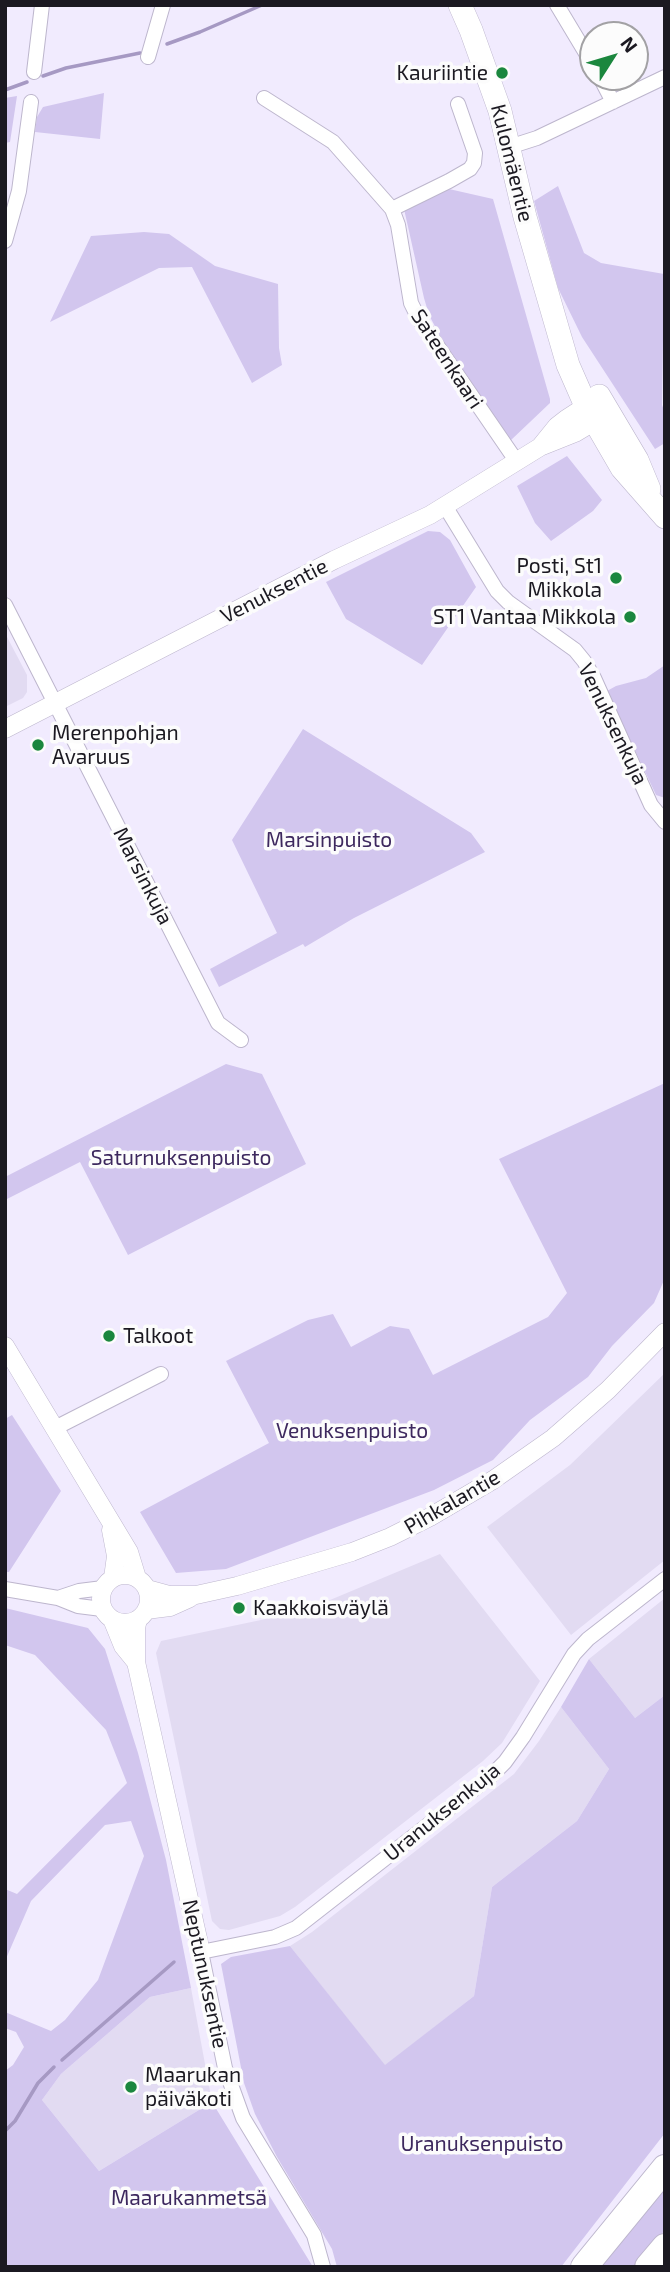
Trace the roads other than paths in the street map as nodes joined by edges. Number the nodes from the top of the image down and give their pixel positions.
1 (42, 5) edge
2 (163, 5) edge
3 (460, 5) edge
4 (557, 5) edge
5 (579, 42) edge
6 (148, 57) dead end
7 (34, 72) dead end
8 (665, 77) edge
9 (607, 91) edge
10 (264, 98) dead end
11 (31, 102) dead end
12 (613, 102) junction
13 (458, 104) dead end
14 (509, 147) junction
15 (392, 209) junction
16 (5, 240) edge
17 (595, 411) junction
18 (517, 462) junction
19 (445, 506) junction
20 (660, 510) edge
21 (5, 605) edge
22 (55, 704) junction
23 (5, 729) edge
24 (665, 822) edge
25 (241, 1040) dead end
26 (665, 1332) edge
27 (5, 1346) edge
28 (161, 1374) dead end
29 (55, 1428) junction
30 (110, 1523) junction
31 (665, 1579) edge
32 (108, 1583) junction
33 (141, 1584) junction
34 (5, 1589) edge
35 (197, 1595) junction
36 (58, 1598) junction
37 (107, 1614) junction
38 (142, 1614) junction
39 (136, 1662) junction
40 (201, 1952) junction
41 (665, 2147) edge
42 (665, 2168) edge
43 (601, 2245) junction
44 (665, 2247) edge
45 (323, 2267) edge
46 (584, 2267) edge
47 (649, 2267) edge

1 - 7 street
2 - 6 street
3 - 14 main road, Kulomäentie
4 - 5 street
8 - 12 street
9 - 12 street
10 - 15 street, Sateenkaari
11 - 16 street
12 - 14 street
13 - 15 street
14 - 17 main road, Kulomäentie
15 - 18 street, Sateenkaari
17 - 18 street, Venuksentie
17 - 20 main road, Kulomäentie
18 - 19 street, Venuksentie
19 - 22 street, Venuksentie
19 - 24 street, Venuksenkuja
21 - 22 street, Marsinkuja
22 - 23 street, Venuksentie
22 - 25 street, Marsinkuja
26 - 35 street, Pihkalantie
27 - 29 street
28 - 29 street
29 - 30 street
30 - 32 street
30 - 33 street
31 - 40 street, Uranuksenkuja
32 - 33 street
32 - 36 street
32 - 37 street
33 - 35 street, Pihkalantie
33 - 38 street
34 - 36 street
35 - 38 street, Pihkalantie
36 - 37 street
37 - 38 street
37 - 39 street, Neptunuksentie
38 - 39 street, Neptunuksentie
39 - 40 street, Neptunuksentie
40 - 45 street, Neptunuksentie
41 - 43 highway
42 - 43 highway
43 - 46 highway
44 - 47 highway

